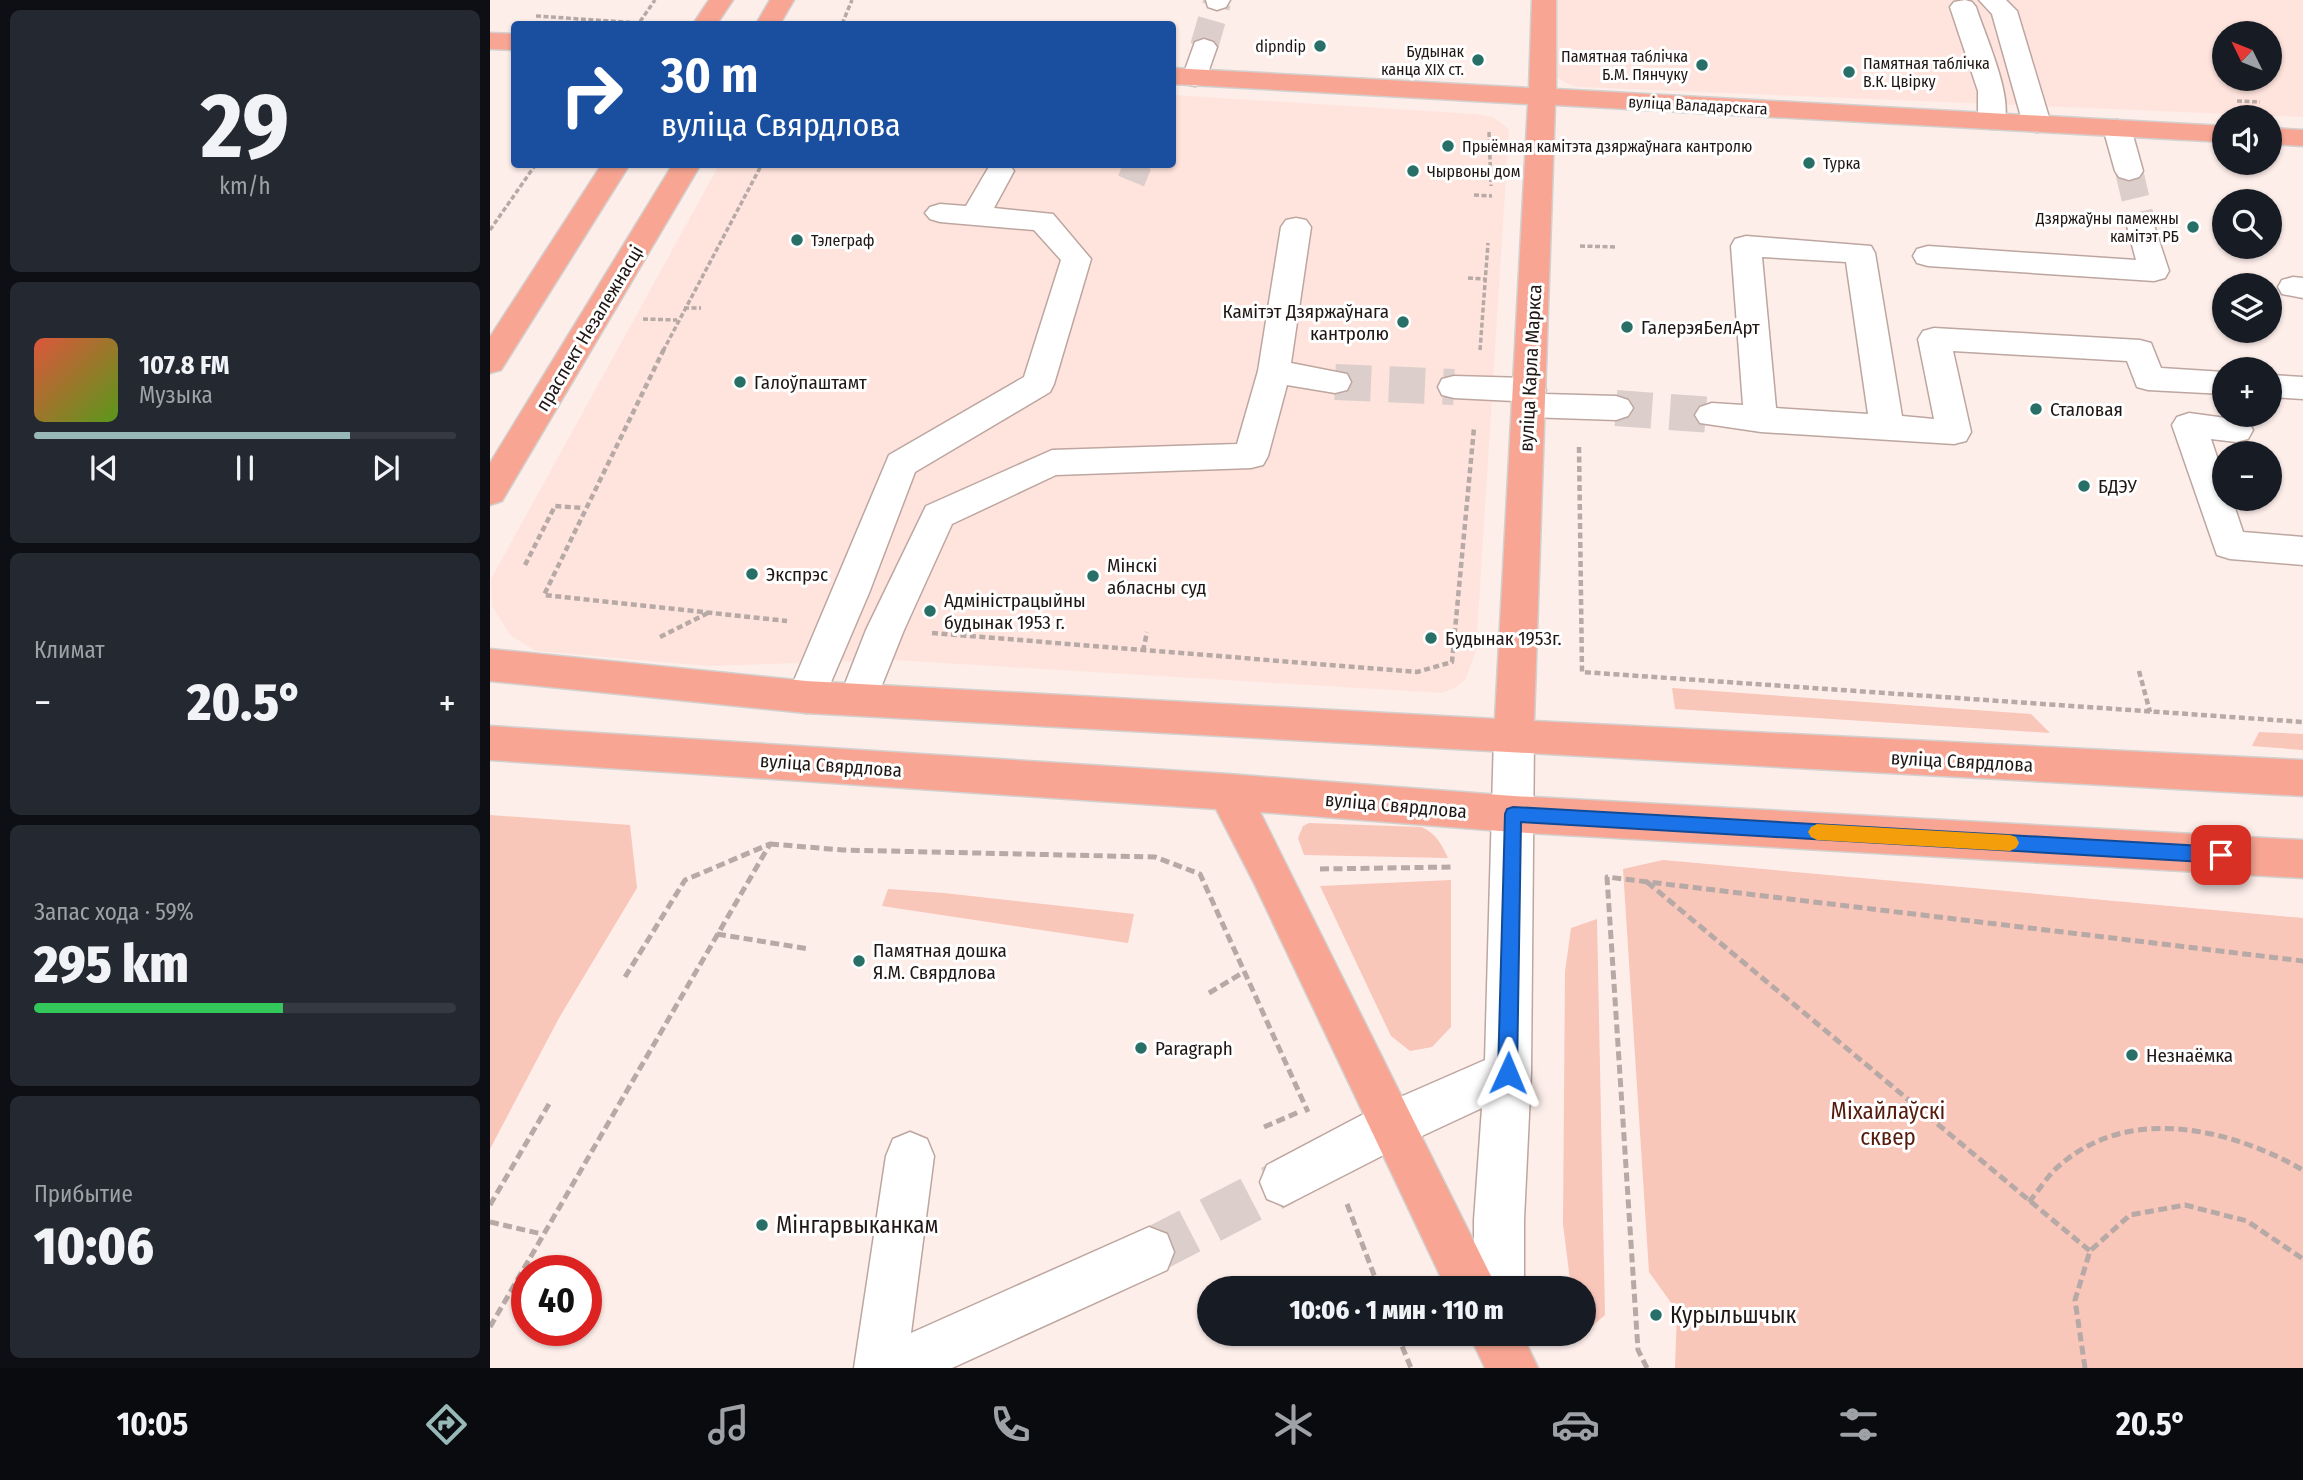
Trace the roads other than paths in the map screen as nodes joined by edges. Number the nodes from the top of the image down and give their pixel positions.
1 (721, 0) edge
2 (782, 0) edge
3 (1544, 0) edge
4 (1991, 0) edge
5 (1963, 7) dead end
6 (707, 21) edge
7 (770, 21) edge
8 (490, 41) edge
9 (511, 42) edge
10 (1204, 47) tunnel mouth
11 (1179, 79) edge
12 (1542, 96) junction
13 (1992, 121) junction
14 (2037, 124) junction
15 (2117, 128) junction
16 (2212, 133) edge
17 (2282, 137) edge
18 (2303, 138) edge
19 (613, 168) edge
20 (685, 168) edge
21 (1000, 171) dead end
22 (2129, 171) tunnel mouth
23 (940, 213) dead end
24 (976, 214) junction
25 (2143, 226) tunnel mouth
26 (1296, 227) dead end
27 (1927, 256) dead end
28 (490, 362) edge
29 (1274, 371) junction
30 (1335, 382) tunnel mouth
31 (2212, 382) edge
32 (1454, 387) tunnel mouth
33 (2282, 387) edge
34 (2303, 388) edge
35 (1529, 397) junction
36 (1616, 408) tunnel mouth
37 (1712, 415) tunnel mouth
38 (1761, 420) junction
39 (1887, 427) junction
40 (2236, 430) dead end
41 (490, 492) edge
42 (2303, 551) edge
43 (490, 666) edge
44 (806, 697) junction
45 (858, 699) junction
46 (1514, 736) junction
47 (490, 743) edge
48 (2303, 778) edge
49 (1228, 792) junction
50 (1513, 814) junction
51 (2303, 859) edge
52 (1508, 1073) junction
53 (1392, 1125) junction
54 (910, 1156) dead end
55 (1284, 1182) tunnel mouth
56 (1149, 1252) tunnel mouth
57 (1466, 1276) edge
58 (1500, 1276) edge
59 (1501, 1346) edge
60 (1514, 1346) edge
61 (880, 1368) edge
62 (893, 1368) edge
63 (1512, 1368) edge
64 (1520, 1368) edge

1 - 6 main road
2 - 7 main road
3 - 12 main road, вуліца Карла Маркса
4 - 14 street
5 - 13 street
8 - 9 main road
10 - 11 street
11 - 12 main road, вуліца Валадарскага
12 - 13 main road, вуліца Валадарскага
12 - 35 main road, вуліца Карла Маркса
13 - 14 main road, вуліца Валадарскага
14 - 15 main road, вуліца Валадарскага
15 - 16 main road, вуліца Валадарскага
15 - 22 street
17 - 18 main road
19 - 28 main road
20 - 41 main road, праспект Незалежнасці
21 - 24 street
23 - 24 street
24 - 44 street
25 - 27 street
26 - 29 street
29 - 30 street
29 - 45 street
31 - 39 street
32 - 35 street
33 - 34 street
35 - 36 street
35 - 46 main road, вуліца Карла Маркса
37 - 38 street
38 - 39 street
38 - 39 street
40 - 42 street
43 - 44 main road, вуліца Свярдлова
44 - 45 main road, вуліца Свярдлова
45 - 46 main road, вуліца Свярдлова
46 - 48 main road, вуліца Свярдлова
46 - 50 street
47 - 49 main road, вуліца Свярдлова
49 - 50 main road, вуліца Свярдлова
49 - 53 main road
50 - 51 main road, вуліца Свярдлова
50 - 52 street
52 - 53 street
52 - 58 street
53 - 55 street
53 - 57 main road
54 - 61 street
56 - 62 street
59 - 63 main road
60 - 64 street

